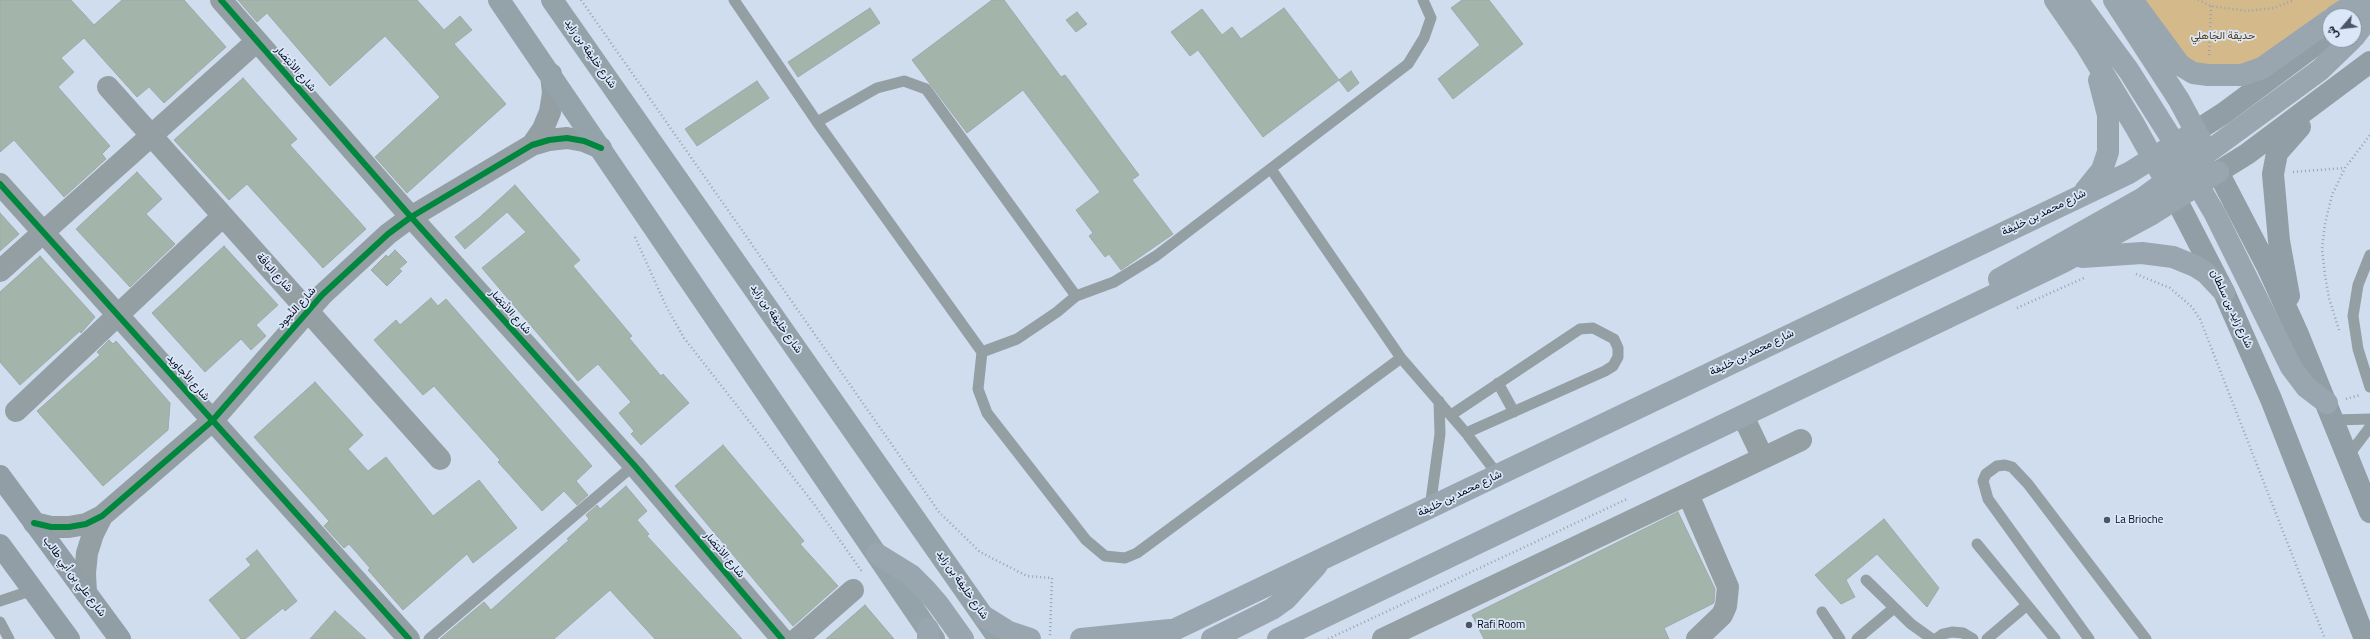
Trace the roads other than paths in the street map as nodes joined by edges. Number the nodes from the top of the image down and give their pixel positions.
1 (221, 0) edge
2 (499, 0) edge
3 (552, 0) edge
4 (734, 0) edge
5 (1423, 0) edge
6 (2055, 0) edge
7 (2077, 0) edge
8 (2114, 0) edge
9 (2132, 0) edge
10 (2360, 0) edge
11 (2370, 2) edge
12 (2348, 8) edge
13 (2362, 9) edge
14 (2370, 16) edge
15 (2322, 26) edge
16 (2362, 26) edge
17 (2322, 40) edge
18 (257, 41) junction
19 (2086, 45) junction
20 (2343, 48) edge
21 (2370, 62) edge
22 (551, 74) junction
23 (108, 87) dead end
24 (2322, 99) junction
25 (817, 122) junction
26 (2196, 131) junction
27 (152, 136) junction
28 (532, 145) junction
29 (601, 148) junction
30 (2153, 158) junction
31 (1271, 169) junction
32 (2186, 170) junction
33 (2218, 172) junction
34 (0, 184) edge
35 (2080, 196) junction
36 (223, 216) junction
37 (411, 217) junction
38 (43, 232) junction
39 (2370, 255) edge
40 (2063, 262) junction
41 (0, 271) edge
42 (2224, 292) junction
43 (1076, 296) junction
44 (1972, 307) junction
45 (307, 310) junction
46 (118, 315) junction
47 (2297, 332) junction
48 (982, 352) junction
49 (1400, 358) junction
50 (1498, 383) junction
51 (2370, 387) edge
52 (1439, 402) junction
53 (16, 411) dead end
54 (1514, 412) junction
55 (2330, 412) junction
56 (1451, 415) junction
57 (1742, 416) junction
58 (2370, 419) edge
59 (212, 421) junction
60 (2370, 427) edge
61 (1466, 433) junction
62 (1802, 440) dead end
63 (2348, 456) junction
64 (1763, 458) junction
65 (440, 459) dead end
66 (634, 465) junction
67 (1498, 475) junction
68 (0, 476) edge
69 (1688, 494) junction
70 (1430, 508) junction
71 (2370, 512) edge
72 (102, 516) junction
73 (34, 523) junction
74 (1977, 544) dead end
75 (0, 545) edge
76 (877, 554) junction
77 (1320, 560) junction
78 (1866, 580) dead end
79 (860, 585) road end
80 (34, 590) junction
81 (86, 593) junction
82 (0, 601) edge
83 (2027, 605) junction
84 (1894, 608) junction
85 (1822, 612) dead end
86 (985, 617) junction
87 (0, 622) edge
88 (1175, 630) junction
89 (930, 636) edge
90 (9, 639) edge
91 (69, 639) edge
92 (120, 639) edge
93 (409, 639) edge
94 (429, 639) edge
95 (782, 639) edge
96 (797, 639) edge
97 (963, 639) edge
98 (999, 639) edge
99 (1030, 639) edge
100 (1080, 639) edge
101 (1154, 639) edge
102 (1212, 639) edge
103 (1278, 639) edge
104 (1383, 639) edge
105 (1697, 639) edge
106 (1840, 639) edge
107 (1857, 639) edge
108 (1932, 639) edge
109 (1936, 639) edge
110 (1973, 639) edge
111 (1987, 639) edge
112 (2055, 639) edge
113 (2089, 639) edge
114 (2146, 639) edge
115 (2365, 639) edge

1 - 18 street, شارع الانْتِصَار
2 - 22 main road
3 - 86 main road, شارع خليفة بن زايد
4 - 25 lane
5 - 31 lane
6 - 19 highway, شارع زايد بن سلطان
7 - 32 highway
8 - 26 highway, شارع زايد بن سلطان
9 - 15 highway
10 - 12 highway
11 - 13 main road
14 - 16 highway
17 - 26 main road
18 - 27 street
18 - 37 street, شارع الانْتِصَار
19 - 30 highway, شارع زايد بن سلطان
19 - 35 highway
20 - 32 highway
21 - 24 main road
22 - 28 street, شارع النُجود
22 - 29 main road
23 - 27 street, شارع البَاقَة
24 - 33 main road
24 - 47 main road
25 - 43 lane
25 - 48 lane
26 - 32 highway, شارع زايد بن سلطان
27 - 36 street, شارع البَاقَة
27 - 38 street
28 - 29 street, شارع النُجود
28 - 37 street, شارع النُجود
29 - 76 main road
30 - 32 highway, شارع زايد بن سلطان
30 - 35 highway, شارع محمد بن خليفة
31 - 43 lane
31 - 49 lane
32 - 33 highway
32 - 40 highway
32 - 42 main road, شارع زايد بن سلطان
32 - 44 highway
32 - 55 highway
33 - 47 main road
34 - 38 street, شارع الأجاويد
35 - 67 highway, شارع محمد بن خليفة
36 - 45 street, شارع البَاقَة
36 - 46 street
37 - 45 street, شارع النُجود
37 - 66 street, شارع الانْتِصَار
38 - 41 street
38 - 46 street, شارع الأجاويد
39 - 51 lane
40 - 42 highway
40 - 44 highway
42 - 115 main road, شارع زايد بن سلطان
43 - 48 lane
44 - 57 highway
45 - 59 street, شارع النُجود
45 - 65 street, شارع البَاقَة
46 - 53 street
46 - 59 street, شارع الأجاويد
47 - 55 main road
48 - 49 lane
49 - 52 lane
50 - 54 lane
50 - 54 lane
50 - 56 lane
52 - 56 lane
52 - 70 lane
54 - 61 lane
55 - 58 lane
55 - 63 main road
56 - 61 lane
57 - 64 street
57 - 103 highway
59 - 72 street, شارع النُجود
59 - 93 street, شارع الأجاويد
60 - 63 lane
61 - 67 lane
62 - 64 street
63 - 71 main road
64 - 69 street
66 - 94 lane
66 - 95 street, شارع الانْتِصَار
67 - 70 highway, شارع محمد بن خليفة
68 - 73 main road, شارع علي بن أبي طالب
69 - 104 street
69 - 105 street
70 - 77 highway, شارع محمد بن خليفة
72 - 73 street, شارع النُجود
72 - 81 street, شارع النُجود
73 - 81 main road, شارع علي بن أبي طالب
74 - 83 lane
75 - 80 main road
76 - 89 main road
76 - 97 highway
77 - 88 highway, شارع محمد بن خليفة
77 - 102 highway
78 - 84 lane
79 - 96 street
80 - 82 lane
80 - 91 main road
81 - 92 main road, شارع علي بن أبي طالب
83 - 111 lane
83 - 112 lane
84 - 107 lane
84 - 108 lane
85 - 106 lane
86 - 98 main road, شارع خليفة بن زايد
86 - 99 highway
87 - 90 lane
88 - 100 highway
88 - 101 highway, شارع محمد بن خليفة
109 - 110 lane
113 - 114 lane

